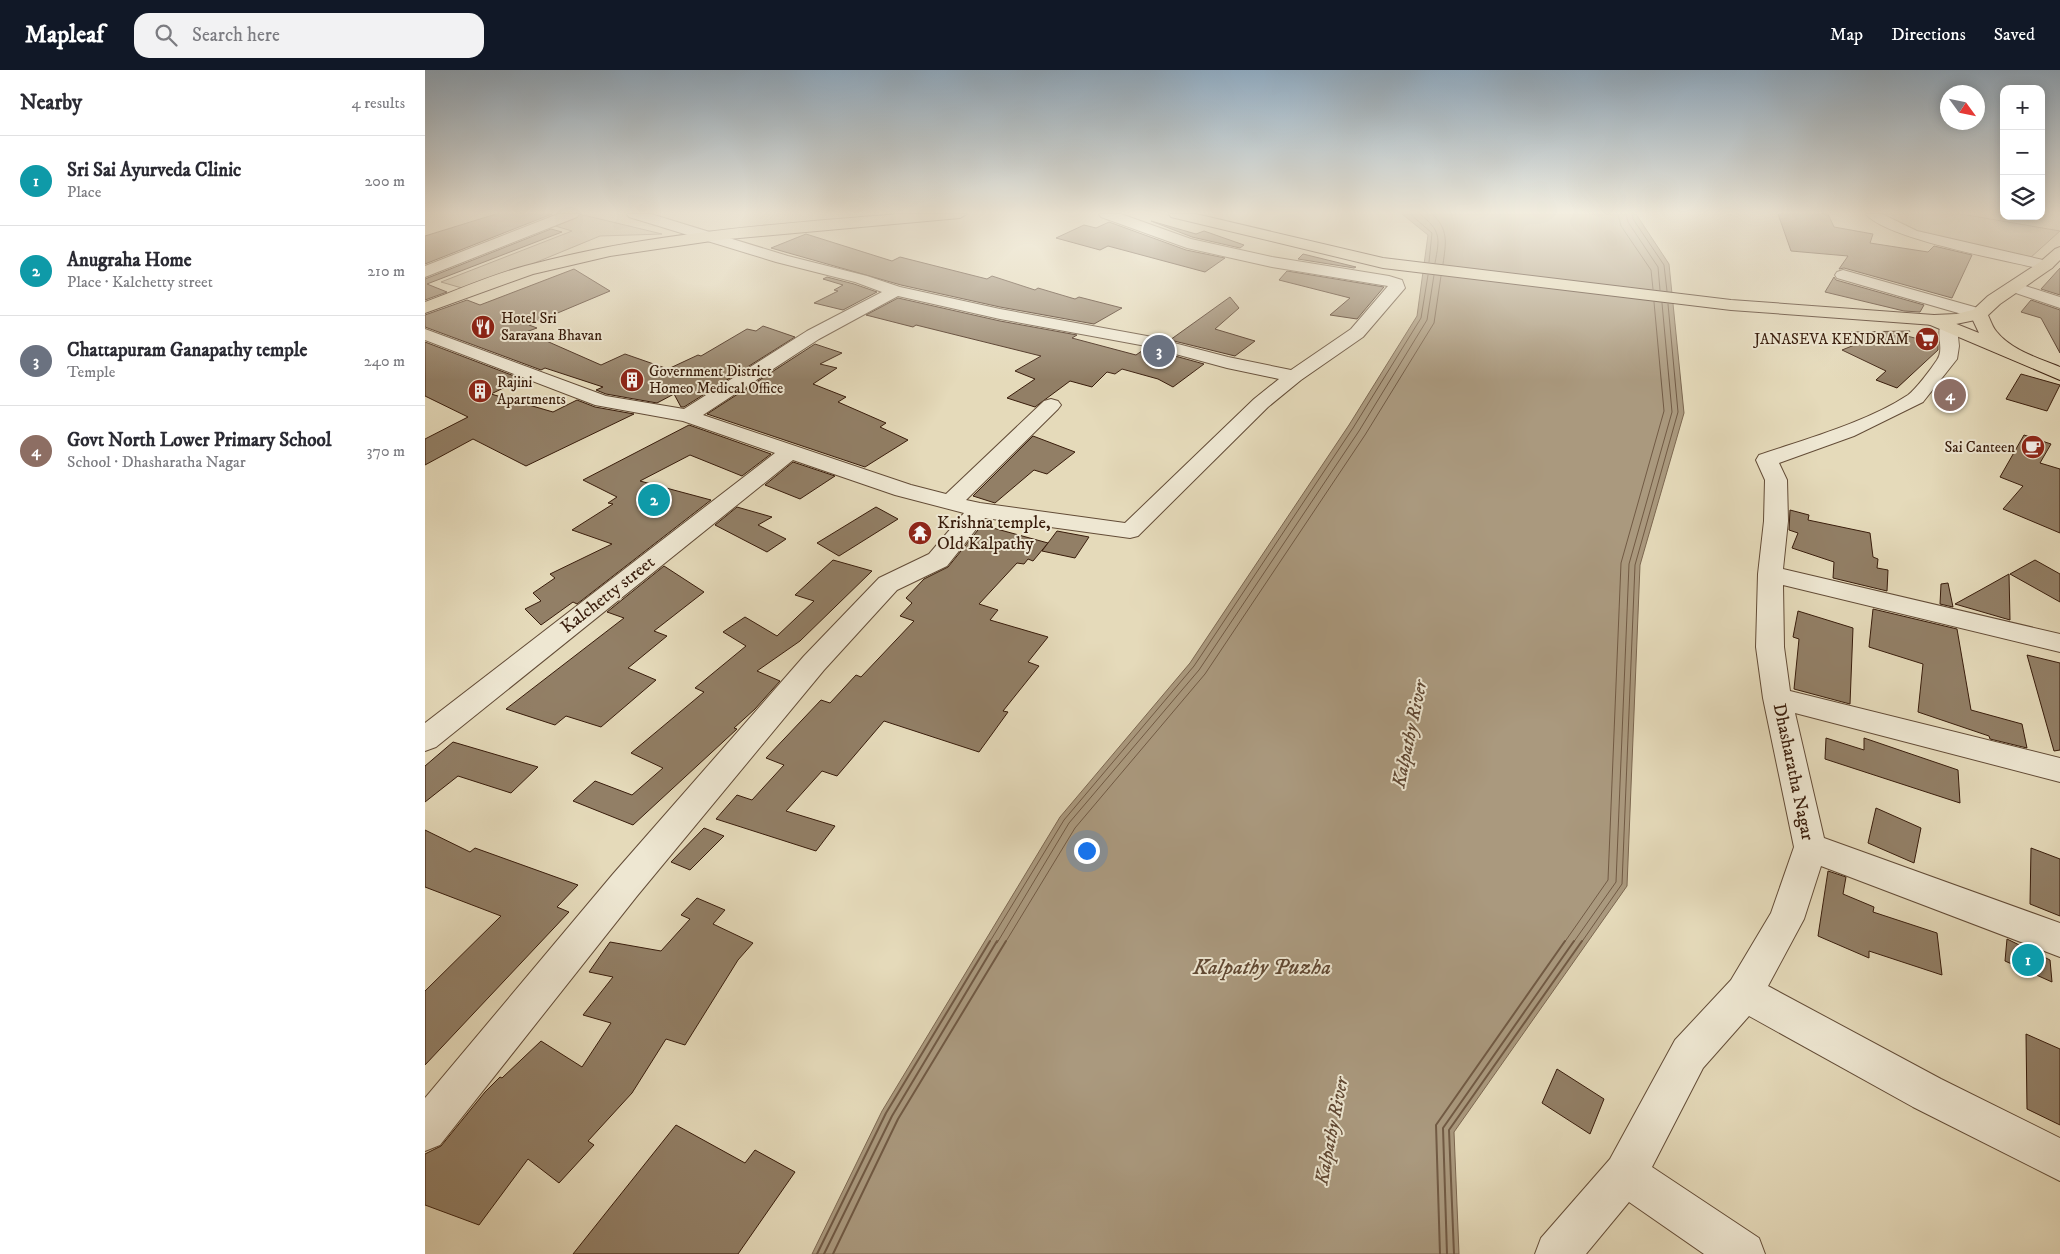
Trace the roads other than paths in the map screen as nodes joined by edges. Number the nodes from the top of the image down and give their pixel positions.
1 (531, 269) edge
2 (544, 269) edge
3 (819, 269) edge
4 (1314, 269) edge
5 (1435, 269) edge
6 (2039, 269) edge
7 (1843, 275) dead end
8 (2013, 287) junction
9 (896, 291) junction
10 (2060, 303) edge
11 (425, 308) edge
12 (425, 313) edge
13 (1979, 314) junction
14 (1941, 324) junction
15 (425, 334) edge
16 (2015, 354) junction
17 (2060, 374) edge
18 (1294, 376) junction
19 (1051, 405) dead end
20 (687, 416) junction
21 (791, 451) junction
22 (965, 506) junction
23 (1770, 574) junction
24 (2060, 643) edge
25 (1777, 698) junction
26 (425, 739) edge
27 (2060, 770) edge
28 (1811, 847) junction
29 (2060, 940) edge
30 (1744, 993) junction
31 (425, 1130) edge
32 (2060, 1160) edge
33 (1625, 1174) junction
34 (1557, 1254) edge
35 (1743, 1254) edge

1 - 11 main road
2 - 12 main road
3 - 9 street
4 - 18 street
5 - 14 main road
6 - 8 main road
7 - 13 street
8 - 10 street
8 - 13 main road
9 - 18 street
9 - 20 street
13 - 14 main road
13 - 16 main road
14 - 16 main road
14 - 23 street, Dhasharatha Nagar
15 - 20 street
16 - 17 main road
18 - 22 street
19 - 22 street
20 - 21 street
21 - 22 street
21 - 26 street, Kalchetty street
22 - 31 street
23 - 24 street
23 - 25 street, Dhasharatha Nagar
25 - 27 street
25 - 28 street, Dhasharatha Nagar
28 - 29 street
28 - 30 street, Dhasharatha Nagar
30 - 32 street
30 - 33 street, Dhasharatha Nagar
33 - 34 street, Dhasharatha Nagar
33 - 35 street

